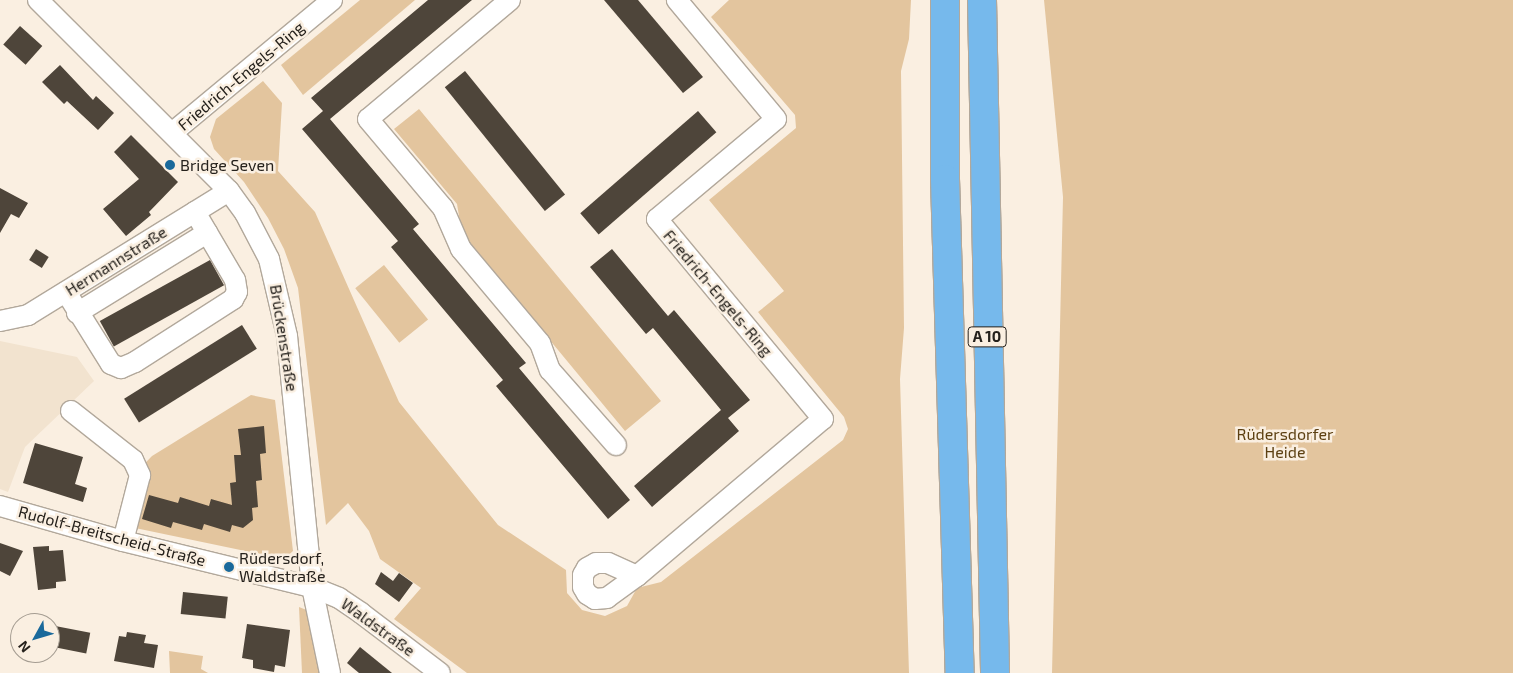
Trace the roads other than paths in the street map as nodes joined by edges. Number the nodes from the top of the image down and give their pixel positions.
1 (38, 0) edge
2 (332, 0) edge
3 (510, 0) edge
4 (677, 0) edge
5 (945, 0) edge
6 (982, 0) edge
7 (172, 133) junction
8 (229, 191) junction
9 (194, 212) junction
10 (207, 233) junction
11 (66, 292) junction
12 (77, 313) junction
13 (0, 321) edge
14 (71, 411) dead end
15 (616, 445) dead end
16 (0, 506) edge
17 (123, 541) junction
18 (637, 576) dead end
19 (312, 587) junction
20 (330, 673) edge
21 (440, 673) edge
22 (960, 673) edge
23 (995, 673) edge

1 - 7 street, Brückenstraße
2 - 7 street, Friedrich-Engels-Ring
3 - 15 street
4 - 18 street, Friedrich-Engels-Ring
5 - 22 highway, A 10
6 - 23 highway, A 10
7 - 8 street, Brückenstraße
8 - 9 street, Hermannstraße
8 - 19 street, Brückenstraße
9 - 10 street
9 - 11 street, Hermannstraße
10 - 12 street
10 - 12 street
11 - 12 street
11 - 13 street, Hermannstraße
14 - 17 street
16 - 17 street, Rudolf-Breitscheid-Straße
17 - 19 street, Rudolf-Breitscheid-Straße
19 - 20 street, Brückenstraße
19 - 21 street, Waldstraße

